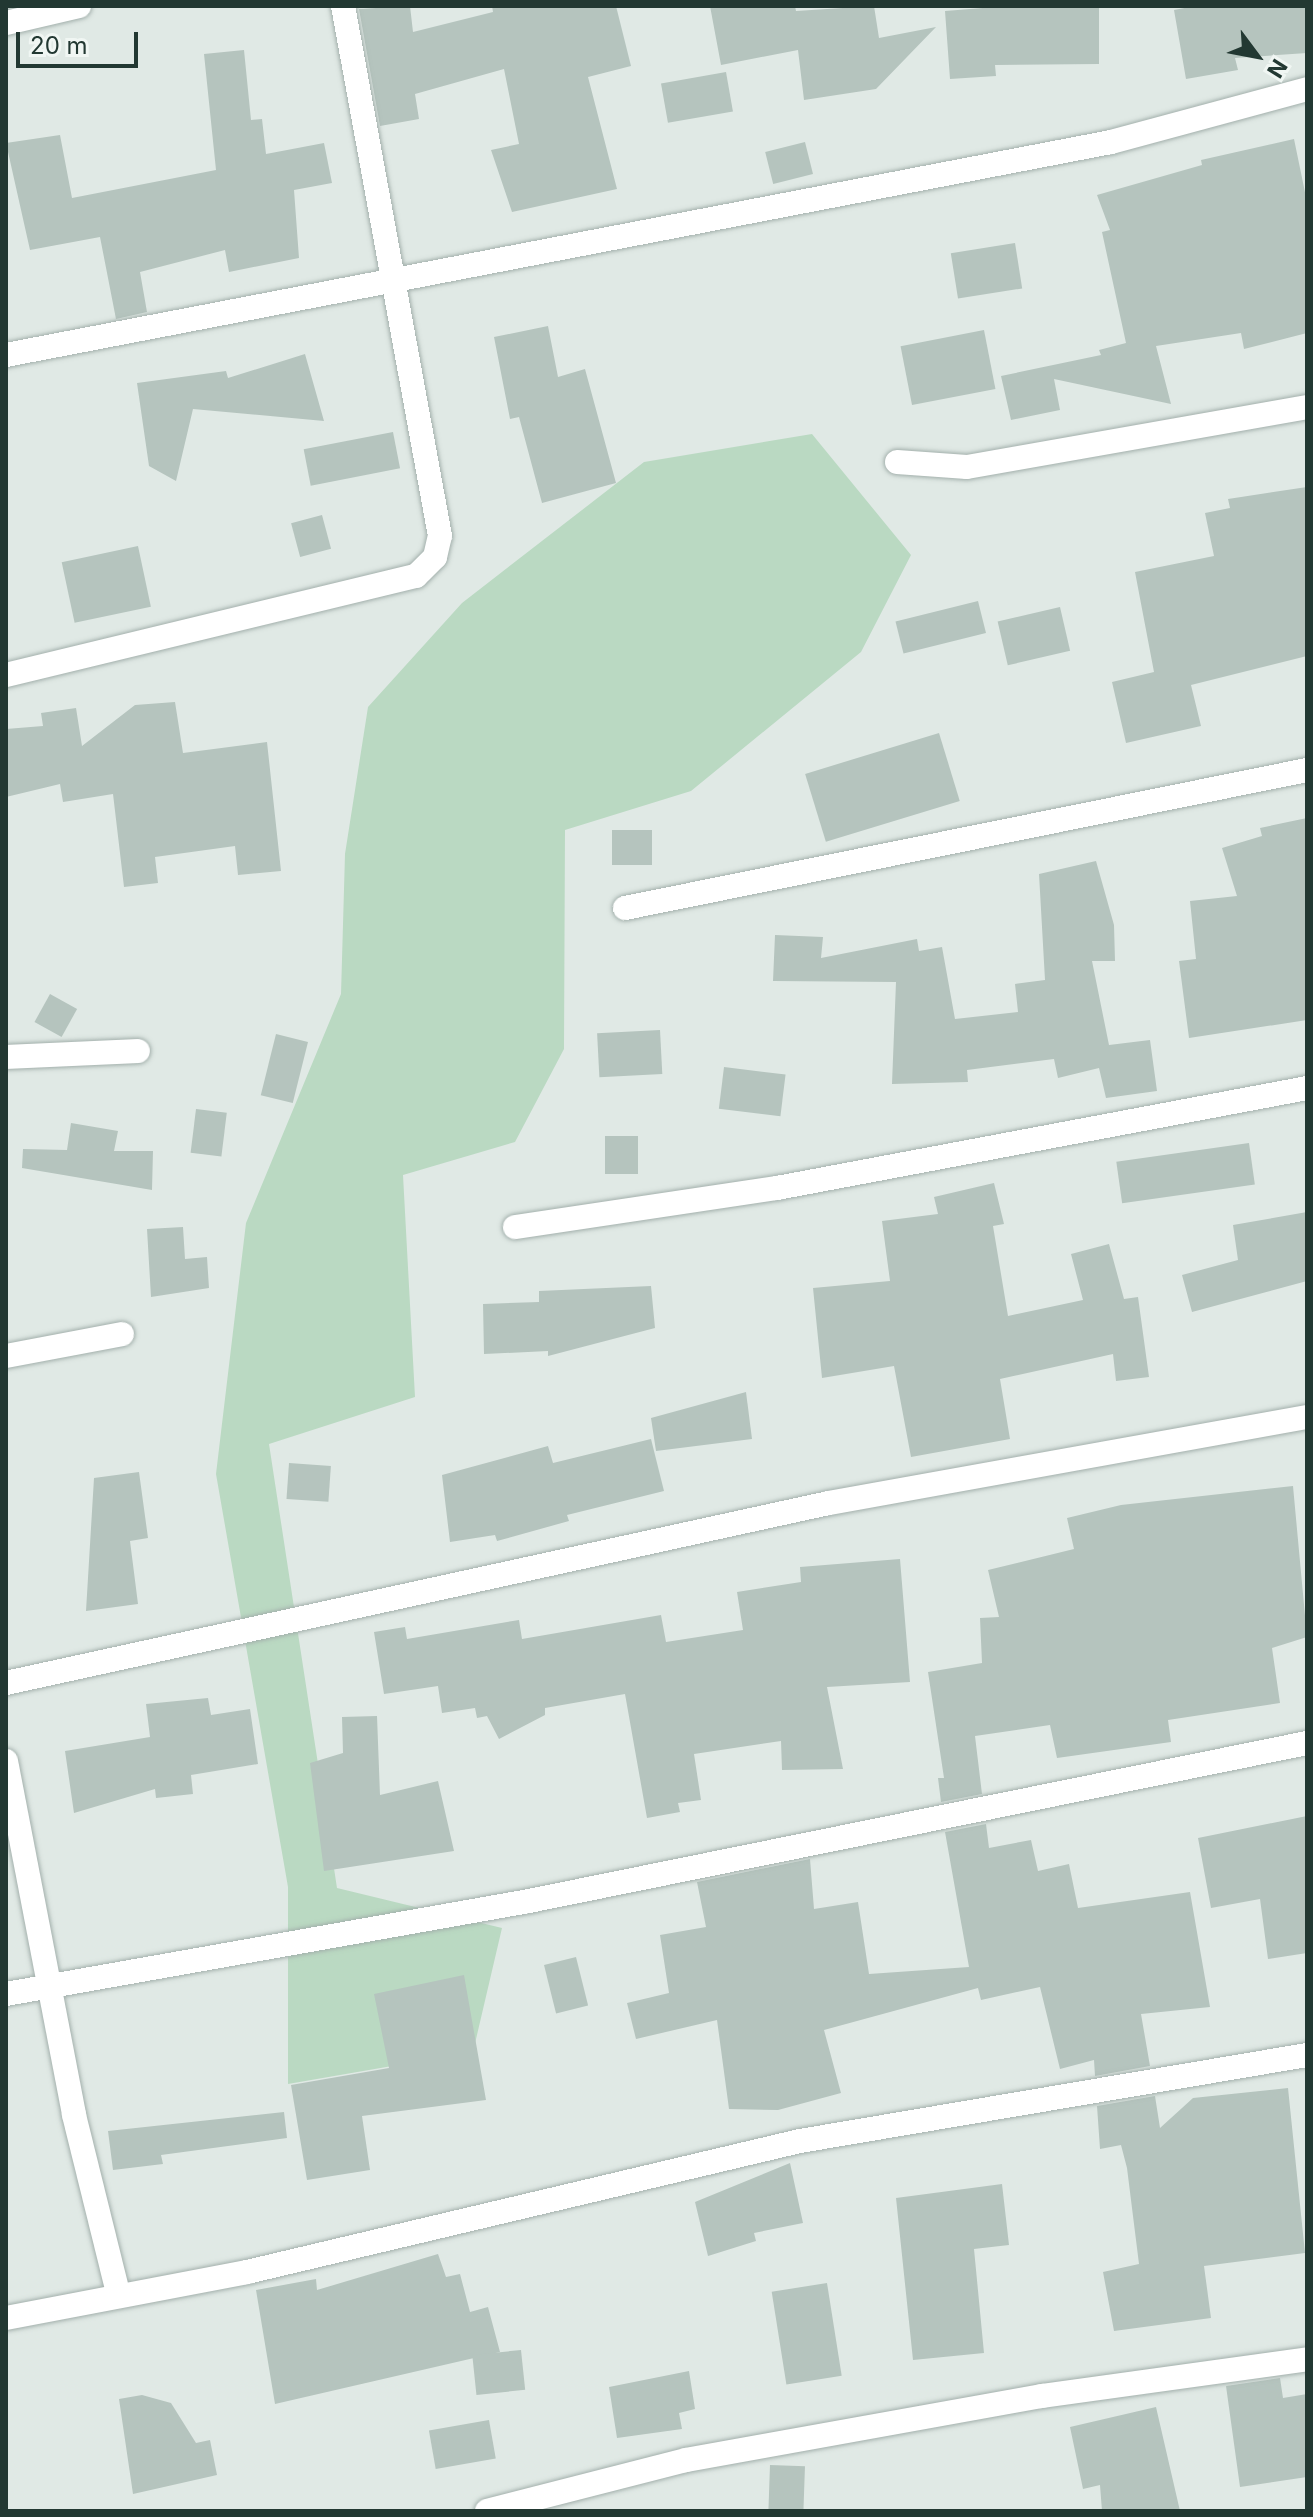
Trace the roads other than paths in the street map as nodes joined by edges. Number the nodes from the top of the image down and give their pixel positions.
1 (79, 6) edge
2 (343, 6) edge
3 (6, 23) edge
4 (1307, 89) edge
5 (393, 284) junction
6 (6, 355) edge
7 (1307, 407) edge
8 (897, 462) dead end
9 (6, 675) edge
10 (1307, 770) edge
11 (625, 908) dead end
12 (138, 1051) dead end
13 (6, 1057) edge
14 (1307, 1088) edge
15 (515, 1227) dead end
16 (122, 1334) dead end
17 (6, 1356) edge
18 (1307, 1417) edge
19 (6, 1683) edge
20 (1307, 1743) edge
21 (6, 1761) edge
22 (50, 1985) junction
23 (6, 1994) edge
24 (1307, 2055) edge
25 (118, 2293) junction
26 (6, 2318) edge
27 (1307, 2359) edge
28 (487, 2511) edge

1 - 3 street
2 - 5 street
4 - 5 street
5 - 6 street
5 - 9 street
7 - 8 street
10 - 11 street
12 - 13 street
14 - 15 street
16 - 17 street
18 - 19 street
20 - 22 street
21 - 22 street
22 - 23 street
22 - 25 street
24 - 25 street
25 - 26 street
27 - 28 street

